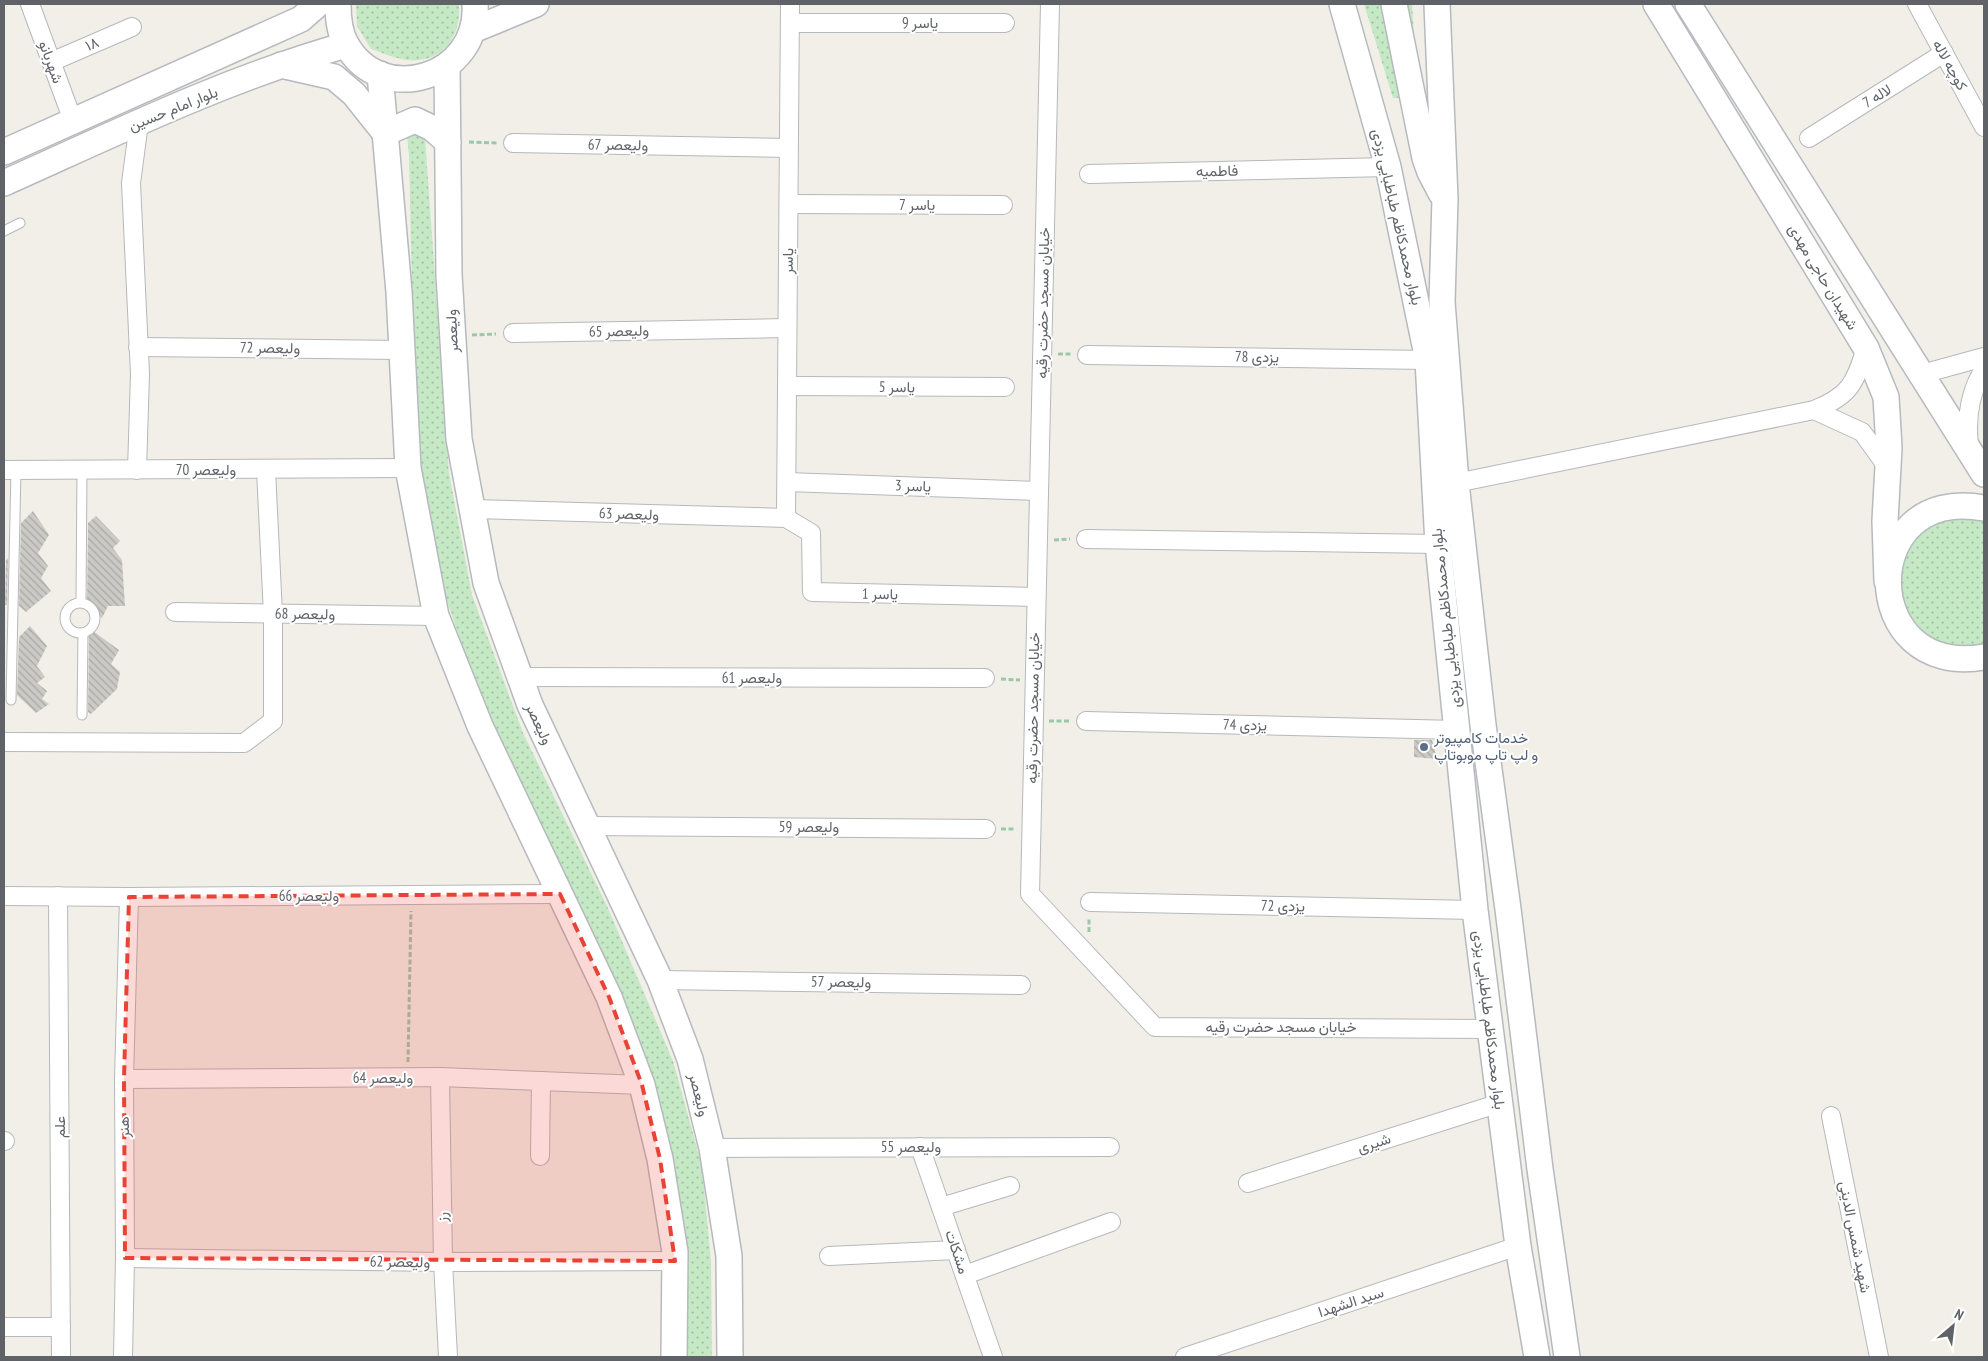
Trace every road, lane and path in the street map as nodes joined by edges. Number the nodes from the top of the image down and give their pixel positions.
1 (30, 4) edge
2 (318, 4) edge
3 (338, 4) edge
4 (475, 4) edge
5 (536, 4) edge
6 (790, 4) edge
7 (1050, 4) edge
8 (1342, 4) edge
9 (1394, 4) edge
10 (1437, 4) edge
11 (1656, 4) edge
12 (1688, 4) edge
13 (1917, 4) edge
14 (790, 23) junction
15 (1005, 23) dead end
16 (132, 27) dead end
17 (282, 28) junction
18 (472, 30) junction
19 (346, 45) junction
20 (1944, 53) junction
21 (291, 61) junction
22 (51, 62) junction
23 (447, 66) junction
24 (380, 74) junction
25 (73, 121) junction
26 (140, 122) junction
27 (1984, 126) edge
28 (385, 133) junction
29 (1809, 138) dead end
30 (448, 142) junction
31 (513, 144) joint
32 (788, 148) junction
33 (4, 152) edge
34 (1388, 167) junction
35 (1089, 174) dead end
36 (4, 183) edge
37 (1445, 199) junction
38 (789, 204) junction
39 (1004, 205) dead end
40 (20, 223) dead end
41 (4, 231) edge
42 (787, 328) junction
43 (513, 334) joint
44 (452, 336) junction
45 (138, 347) junction
46 (1866, 348) junction
47 (402, 350) junction
48 (1041, 354) junction
49 (1087, 355) joint
50 (1984, 357) edge
51 (1428, 360) junction
52 (1984, 369) edge
53 (1922, 374) junction
54 (789, 386) junction
55 (1005, 388) dead end
56 (1814, 410) junction
57 (1970, 451) junction
58 (408, 468) junction
59 (1888, 468) junction
60 (10, 470) edge
61 (82, 470) junction
62 (137, 470) junction
63 (266, 470) junction
64 (1984, 474) edge
65 (786, 482) junction
66 (1456, 483) junction
67 (1039, 491) junction
68 (1984, 508) edge
69 (472, 509) junction
70 (786, 518) junction
71 (1086, 539) joint
72 (1037, 541) junction
73 (1438, 544) junction
74 (1887, 581) junction
75 (1036, 598) junction
76 (81, 602) junction
77 (175, 612) dead end
78 (273, 614) junction
79 (436, 616) junction
80 (83, 633) junction
81 (1980, 659) edge
82 (520, 677) junction
83 (985, 678) joint
84 (1034, 681) junction
85 (11, 700) dead end
86 (82, 714) dead end
87 (1033, 721) junction
88 (1086, 721) joint
89 (1457, 730) junction
90 (4, 742) edge
91 (587, 826) junction
92 (1031, 828) junction
93 (986, 829) joint
94 (560, 894) junction
95 (411, 895) junction
96 (4, 896) edge
97 (58, 896) junction
98 (129, 897) junction
99 (1090, 902) dead end
100 (1475, 910) junction
101 (660, 980) junction
102 (1021, 985) dead end
103 (1491, 1029) junction
104 (440, 1077) junction
105 (124, 1078) junction
106 (408, 1078) junction
107 (541, 1081) junction
108 (642, 1085) junction
109 (1500, 1102) junction
110 (1831, 1116) dead end
111 (920, 1147) junction
112 (1110, 1147) dead end
113 (712, 1148) junction
114 (540, 1156) dead end
115 (1248, 1183) dead end
116 (1010, 1186) dead end
117 (941, 1207) junction
118 (1111, 1222) dead end
119 (1518, 1246) junction
120 (956, 1250) junction
121 (829, 1256) dead end
122 (125, 1258) junction
123 (675, 1261) junction
124 (443, 1262) junction
125 (964, 1275) junction
126 (4, 1327) edge
127 (61, 1327) junction
128 (61, 1357) edge
129 (122, 1357) edge
130 (448, 1357) edge
131 (674, 1357) edge
132 (730, 1357) edge
133 (993, 1357) edge
134 (1185, 1357) edge
135 (1537, 1357) edge
136 (1567, 1357) edge
137 (1879, 1357) edge

1 - 22 street, شهربانو
2 - 17 main road, بلوار امام حسین
3 - 19 main road
4 - 18 main road
5 - 18 main road
6 - 14 street, یاسر
7 - 48 street, خیابان مسجد حضرت رقیه
8 - 34 main road, بلوار محمدکاظم طباطبایی یزدی
9 - 37 main road
10 - 37 main road, بلوار محمدکاظم طباطبایی یزدی
11 - 46 main road, شهیدان حاجی مهدی
12 - 53 main road, شهیدان حاجی مهدی
13 - 20 street, کوچه لاله
14 - 15 street, یاسر 9
14 - 32 street, یاسر
16 - 22 street, ۱۸
17 - 21 main road
17 - 25 main road, بلوار امام حسین
18 - 23 main road
19 - 21 main road, بلوار امام حسین
19 - 24 main road
20 - 27 street, کوچه لاله
20 - 29 street, لاله 7
21 - 26 main road, بلوار امام حسین
21 - 28 main road
22 - 25 street, شهربانو
23 - 24 main road
23 - 30 main road, ولیعصر
24 - 28 main road
25 - 33 main road, بلوار امام حسین
26 - 36 main road, بلوار امام حسین
26 - 45 street
28 - 30 main road
28 - 47 main road
30 - 31 path
30 - 44 main road, ولیعصر
31 - 32 street, ولیعصر 67
32 - 38 street, یاسر
34 - 35 street, فاطمیه
34 - 51 main road, بلوار محمدکاظم طباطبایی یزدی
37 - 66 main road, بلوار محمدکاظم طباطبایی یزدی
38 - 39 street, یاسر 7
38 - 42 street, یاسر
40 - 41 lane
42 - 43 street, ولیعصر 65
42 - 54 street, یاسر
43 - 44 path
44 - 69 main road, ولیعصر
45 - 47 street, ولیعصر 72
45 - 62 street
46 - 56 street
46 - 59 main road, شهیدان حاجی مهدی
47 - 58 main road
48 - 49 path
48 - 67 street, خیابان مسجد حضرت رقیه
49 - 51 street, یزدی 78
50 - 53 street
51 - 73 main road, بلوار محمدکاظم طباطبایی یزدی
52 - 57 street
53 - 57 main road, شهیدان حاجی مهدی
54 - 55 street, یاسر 5
54 - 65 street, یاسر
56 - 59 street
56 - 66 street
57 - 64 main road, شهیدان حاجی مهدی
58 - 63 street, ولیعصر 70
58 - 79 main road
59 - 74 main road, شهیدان حاجی مهدی
60 - 61 street, ولیعصر 70
60 - 85 lane
61 - 62 street, ولیعصر 70
61 - 76 lane
62 - 63 street, ولیعصر 70
63 - 78 street
65 - 67 street, یاسر 3
65 - 70 street, یاسر
66 - 136 main road, بلوار محمدکاظم طباطبایی یزدی
67 - 72 street, خیابان مسجد حضرت رقیه
68 - 74 main road
69 - 70 street, ولیعصر 63
69 - 82 main road, ولیعصر
70 - 75 street, یاسر 1
71 - 72 path
71 - 73 street
72 - 75 street, خیابان مسجد حضرت رقیه
73 - 89 main road, بلوار محمدکاظم طباطبایی یزدی
74 - 81 main road
75 - 84 street, خیابان مسجد حضرت رقیه
76 - 80 lane
76 - 80 lane
77 - 78 street, ولیعصر 68
78 - 79 street, ولیعصر 68
78 - 90 street
79 - 94 main road
80 - 86 lane
82 - 83 street, ولیعصر 61
82 - 91 main road, ولیعصر
83 - 84 path
84 - 87 street, خیابان مسجد حضرت رقیه
87 - 88 path
87 - 92 street, خیابان مسجد حضرت رقیه
88 - 89 street, یزدی 74
89 - 100 main road, بلوار محمدکاظم طباطبایی یزدی
91 - 93 street, ولیعصر 59
91 - 101 main road, ولیعصر
92 - 93 path
92 - 103 street, خیابان مسجد حضرت رقیه
94 - 95 street, ولیعصر 66
94 - 108 main road
95 - 98 street, ولیعصر 66
95 - 106 path
96 - 97 street, ولیعصر 66
97 - 98 street, ولیعصر 66
97 - 127 street, علم
98 - 105 street, هنر
99 - 100 street, یزدی 72
100 - 103 main road, بلوار محمدکاظم طباطبایی یزدی
101 - 102 street, ولیعصر 57
101 - 113 main road, ولیعصر
103 - 109 main road, بلوار محمدکاظم طباطبایی یزدی
104 - 106 street, ولیعصر 64
104 - 107 street, ولیعصر 64
104 - 124 street, رز
105 - 106 street, ولیعصر 64
105 - 122 street, هنر
107 - 108 street, ولیعصر 64
107 - 114 street
108 - 123 main road
109 - 115 street, شیری
109 - 119 main road, بلوار محمدکاظم طباطبایی یزدی
110 - 137 street, شهید شمس الدینی
111 - 112 street, ولیعصر 55
111 - 113 street, ولیعصر 55
111 - 117 street, مشکات
113 - 132 main road, ولیعصر
116 - 117 street
117 - 120 street, مشکات
118 - 125 street
119 - 134 street, سید الشهدا
119 - 135 main road, بلوار محمدکاظم طباطبایی یزدی
120 - 121 street
120 - 125 street, مشکات
122 - 124 street, ولیعصر 62
122 - 129 street, هنر
123 - 124 street, ولیعصر 62
123 - 131 main road
124 - 130 street, رز
125 - 133 street, مشکات
126 - 127 street
127 - 128 street, علم

